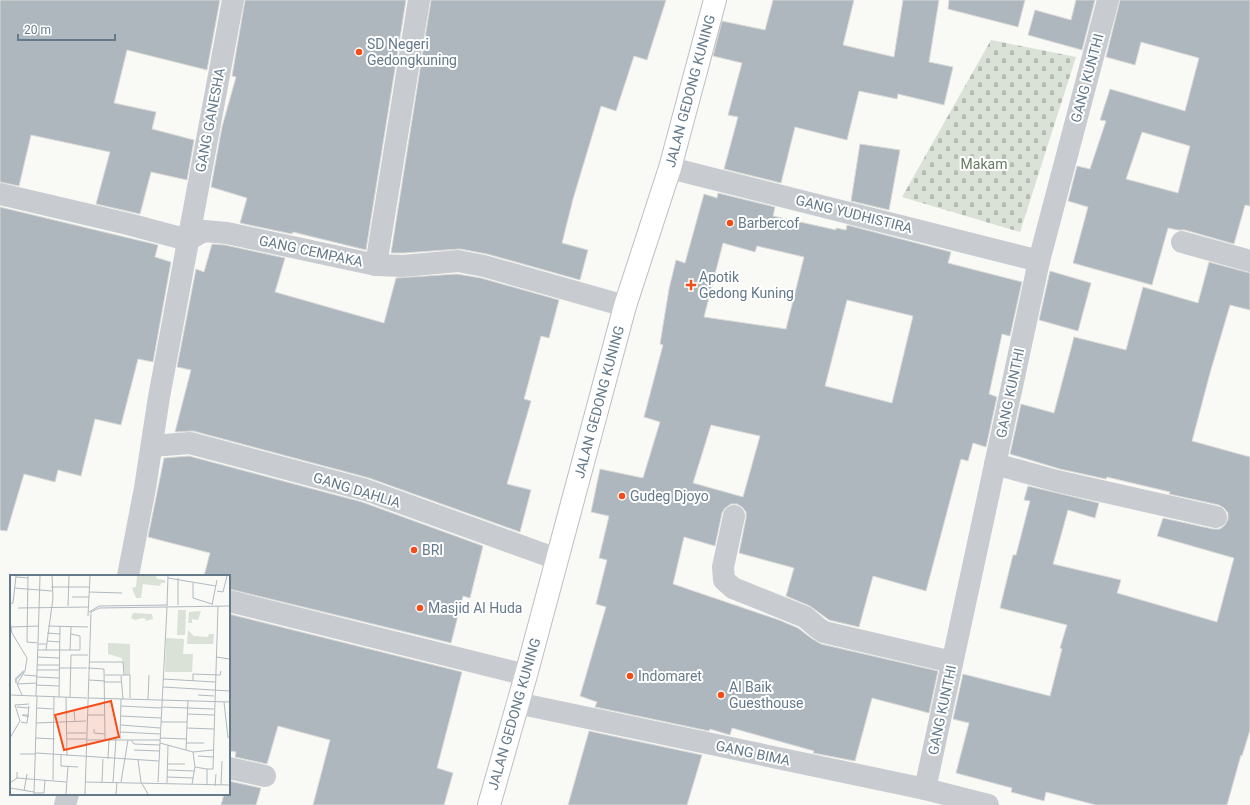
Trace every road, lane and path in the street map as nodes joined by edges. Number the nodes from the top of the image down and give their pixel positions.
1 (233, 0) edge
2 (419, 0) edge
3 (714, 0) edge
4 (1108, 0) edge
5 (670, 168) junction
6 (0, 194) edge
7 (188, 240) junction
8 (1182, 242) dead end
9 (1039, 260) junction
10 (1250, 261) edge
11 (376, 265) junction
12 (625, 306) junction
13 (152, 446) junction
14 (995, 464) junction
15 (734, 516) dead end
16 (1216, 516) dead end
17 (557, 559) junction
18 (133, 575) edge
19 (230, 601) edge
20 (952, 662) junction
21 (526, 675) junction
22 (517, 704) junction
23 (230, 768) edge
24 (265, 776) dead end
25 (925, 789) junction
26 (68, 795) edge
27 (65, 805) edge
28 (489, 805) edge
29 (988, 805) edge

1 - 7 street, GANG GANESHA
2 - 11 street
3 - 5 main road, JALAN GEDONG KUNING
4 - 9 street, GANG KUNTHI
5 - 9 street, GANG YUDHISTIRA
5 - 12 main road, JALAN GEDONG KUNING
6 - 7 street
7 - 11 street, GANG CEMPAKA
7 - 13 street, GANG GANESHA
8 - 10 street
9 - 14 street, GANG KUNTHI
11 - 12 street, GANG CEMPAKA
12 - 17 main road, JALAN GEDONG KUNING
13 - 17 street, GANG DAHLIA
13 - 18 street, GANG GANESHA
14 - 16 street
14 - 20 street, GANG KUNTHI
15 - 20 street
17 - 21 main road, JALAN GEDONG KUNING
19 - 21 street
20 - 25 street, GANG KUNTHI
21 - 22 main road, JALAN GEDONG KUNING
22 - 25 street, GANG BIMA
22 - 28 main road, JALAN GEDONG KUNING
23 - 24 street
25 - 29 street, GANG BIMA
26 - 27 street

